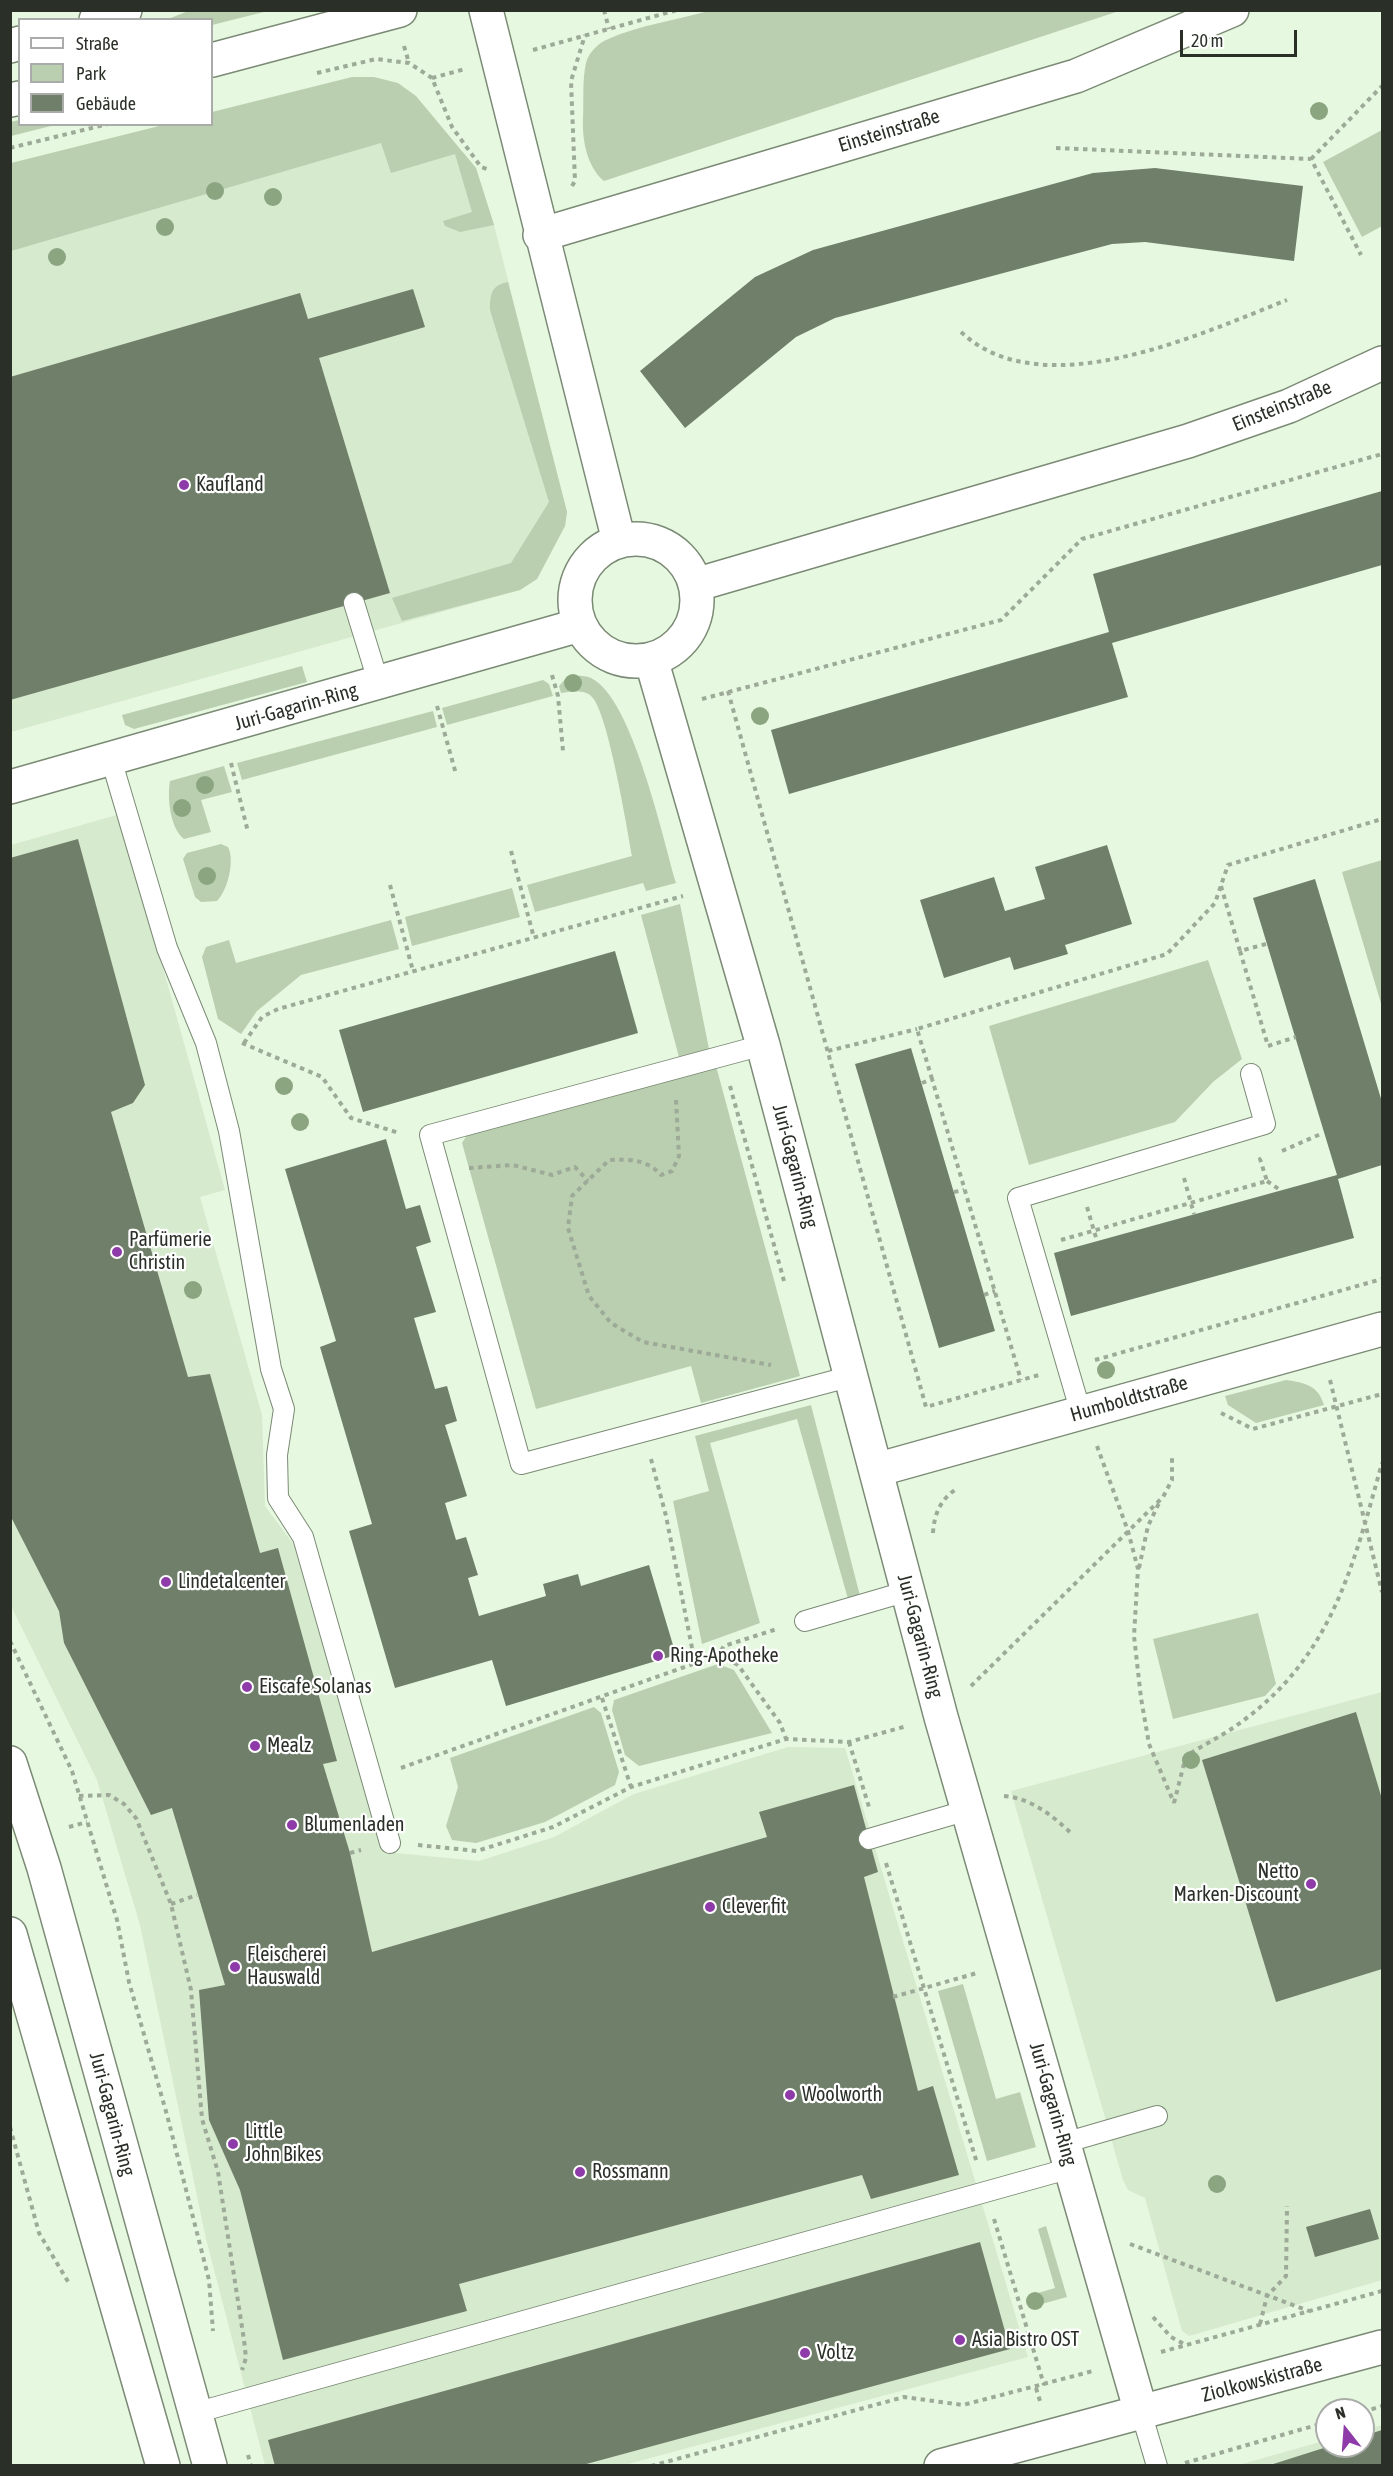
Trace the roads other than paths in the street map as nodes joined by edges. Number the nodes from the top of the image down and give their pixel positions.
1 (125, 10) edge
2 (400, 10) edge
3 (486, 10) edge
4 (1232, 10) edge
5 (102, 18) edge
6 (213, 60) edge
7 (540, 235) junction
8 (1383, 363) edge
9 (619, 541) junction
10 (696, 585) junction
11 (354, 603) dead end
12 (580, 624) junction
13 (651, 659) junction
14 (379, 684) junction
15 (111, 759) junction
16 (10, 787) edge
17 (763, 1045) junction
18 (1251, 1074) dead end
19 (1383, 1329) edge
20 (852, 1376) junction
21 (1081, 1413) junction
22 (876, 1470) junction
23 (908, 1591) junction
24 (805, 1621) road end
25 (10, 1764) edge
26 (968, 1810) junction
27 (874, 1838) road end
28 (390, 1843) road end
29 (10, 1934) edge
30 (1157, 2116) dead end
31 (1068, 2156) junction
32 (1383, 2348) edge
33 (1141, 2412) junction
34 (195, 2413) junction
35 (163, 2466) edge
36 (210, 2466) edge
37 (941, 2466) edge
38 (1157, 2466) edge

1 - 5 street
2 - 6 street
3 - 7 street
4 - 7 street, Einsteinstraße
7 - 9 street
8 - 10 street, Einsteinstraße
9 - 10 street
9 - 12 street
10 - 13 street
11 - 14 lane
12 - 13 street
12 - 14 street, Juri-Gagarin-Ring
13 - 17 street, Juri-Gagarin-Ring
14 - 15 street, Juri-Gagarin-Ring
15 - 16 street, Juri-Gagarin-Ring
15 - 28 lane
17 - 20 street, Juri-Gagarin-Ring
17 - 20 lane
18 - 21 lane
19 - 21 street, Humboldtstraße
20 - 22 street, Juri-Gagarin-Ring
21 - 22 street, Humboldtstraße
22 - 23 street, Juri-Gagarin-Ring
23 - 24 lane
23 - 26 street, Juri-Gagarin-Ring
25 - 34 street, Juri-Gagarin-Ring
26 - 27 lane
26 - 31 street, Juri-Gagarin-Ring
29 - 35 street
30 - 31 lane
31 - 33 street, Juri-Gagarin-Ring
31 - 34 lane
32 - 33 street, Ziolkowskistraße
33 - 37 street
33 - 38 lane
34 - 36 street, Juri-Gagarin-Ring

